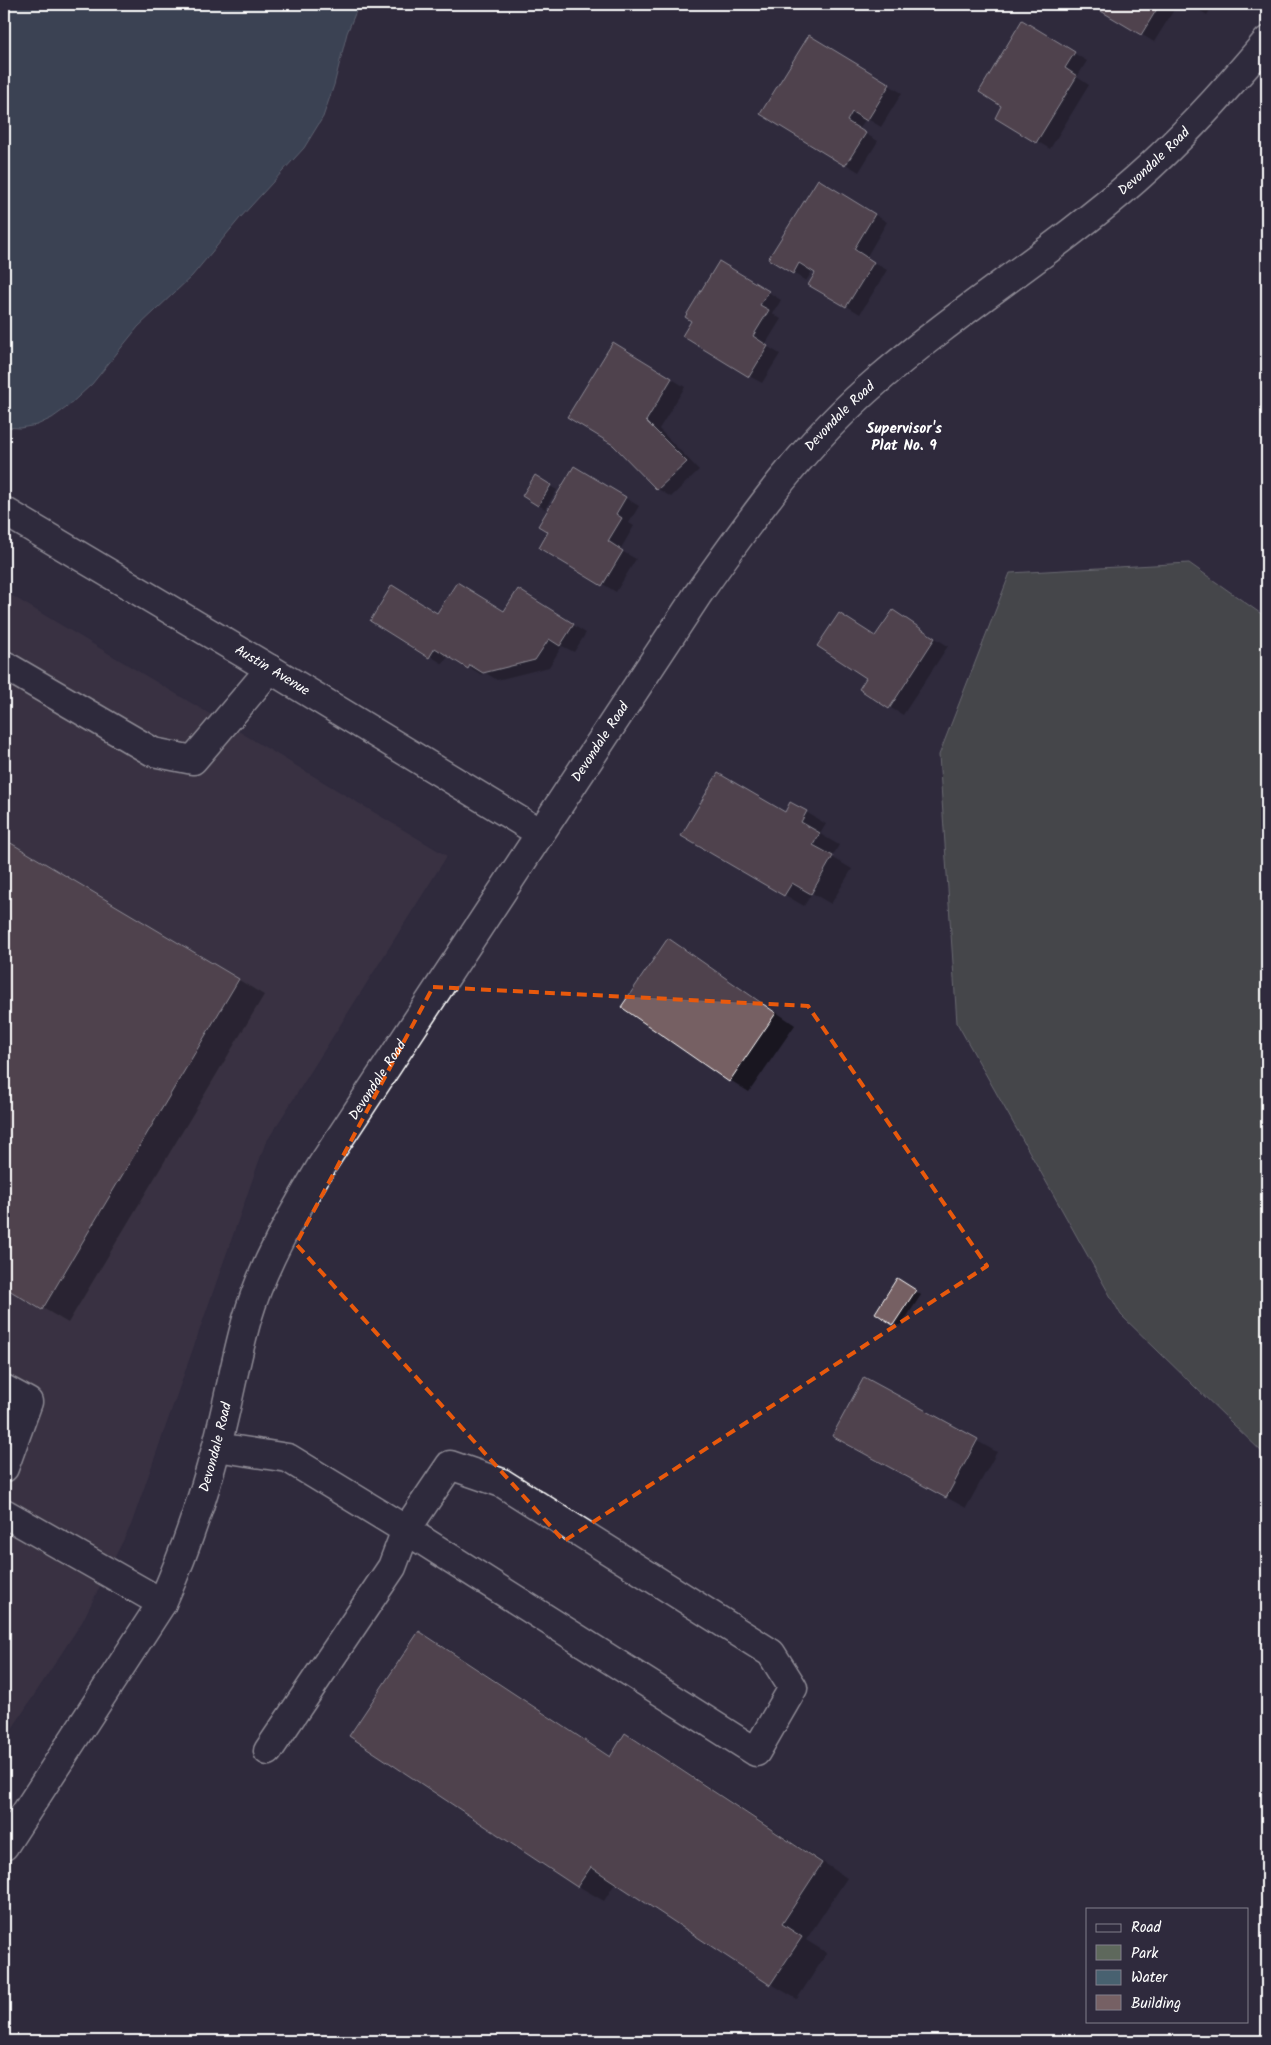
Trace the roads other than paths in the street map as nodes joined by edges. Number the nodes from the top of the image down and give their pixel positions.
1 (1267, 41) edge
2 (4, 511) edge
3 (4, 665) edge
4 (270, 669) junction
5 (540, 833) junction
6 (4, 1389) edge
7 (217, 1447) junction
8 (4, 1468) edge
9 (4, 1513) edge
10 (406, 1530) junction
11 (162, 1603) junction
12 (268, 1751) dead end
13 (4, 1846) edge

1 - 5 street, Devondale Road
2 - 4 street, Austin Avenue
3 - 4 street
4 - 5 street, Austin Avenue
5 - 7 street, Devondale Road
6 - 8 street
7 - 10 street
7 - 11 street, Devondale Road
9 - 11 street
10 - 10 street
10 - 12 street
11 - 13 street, Devondale Road

